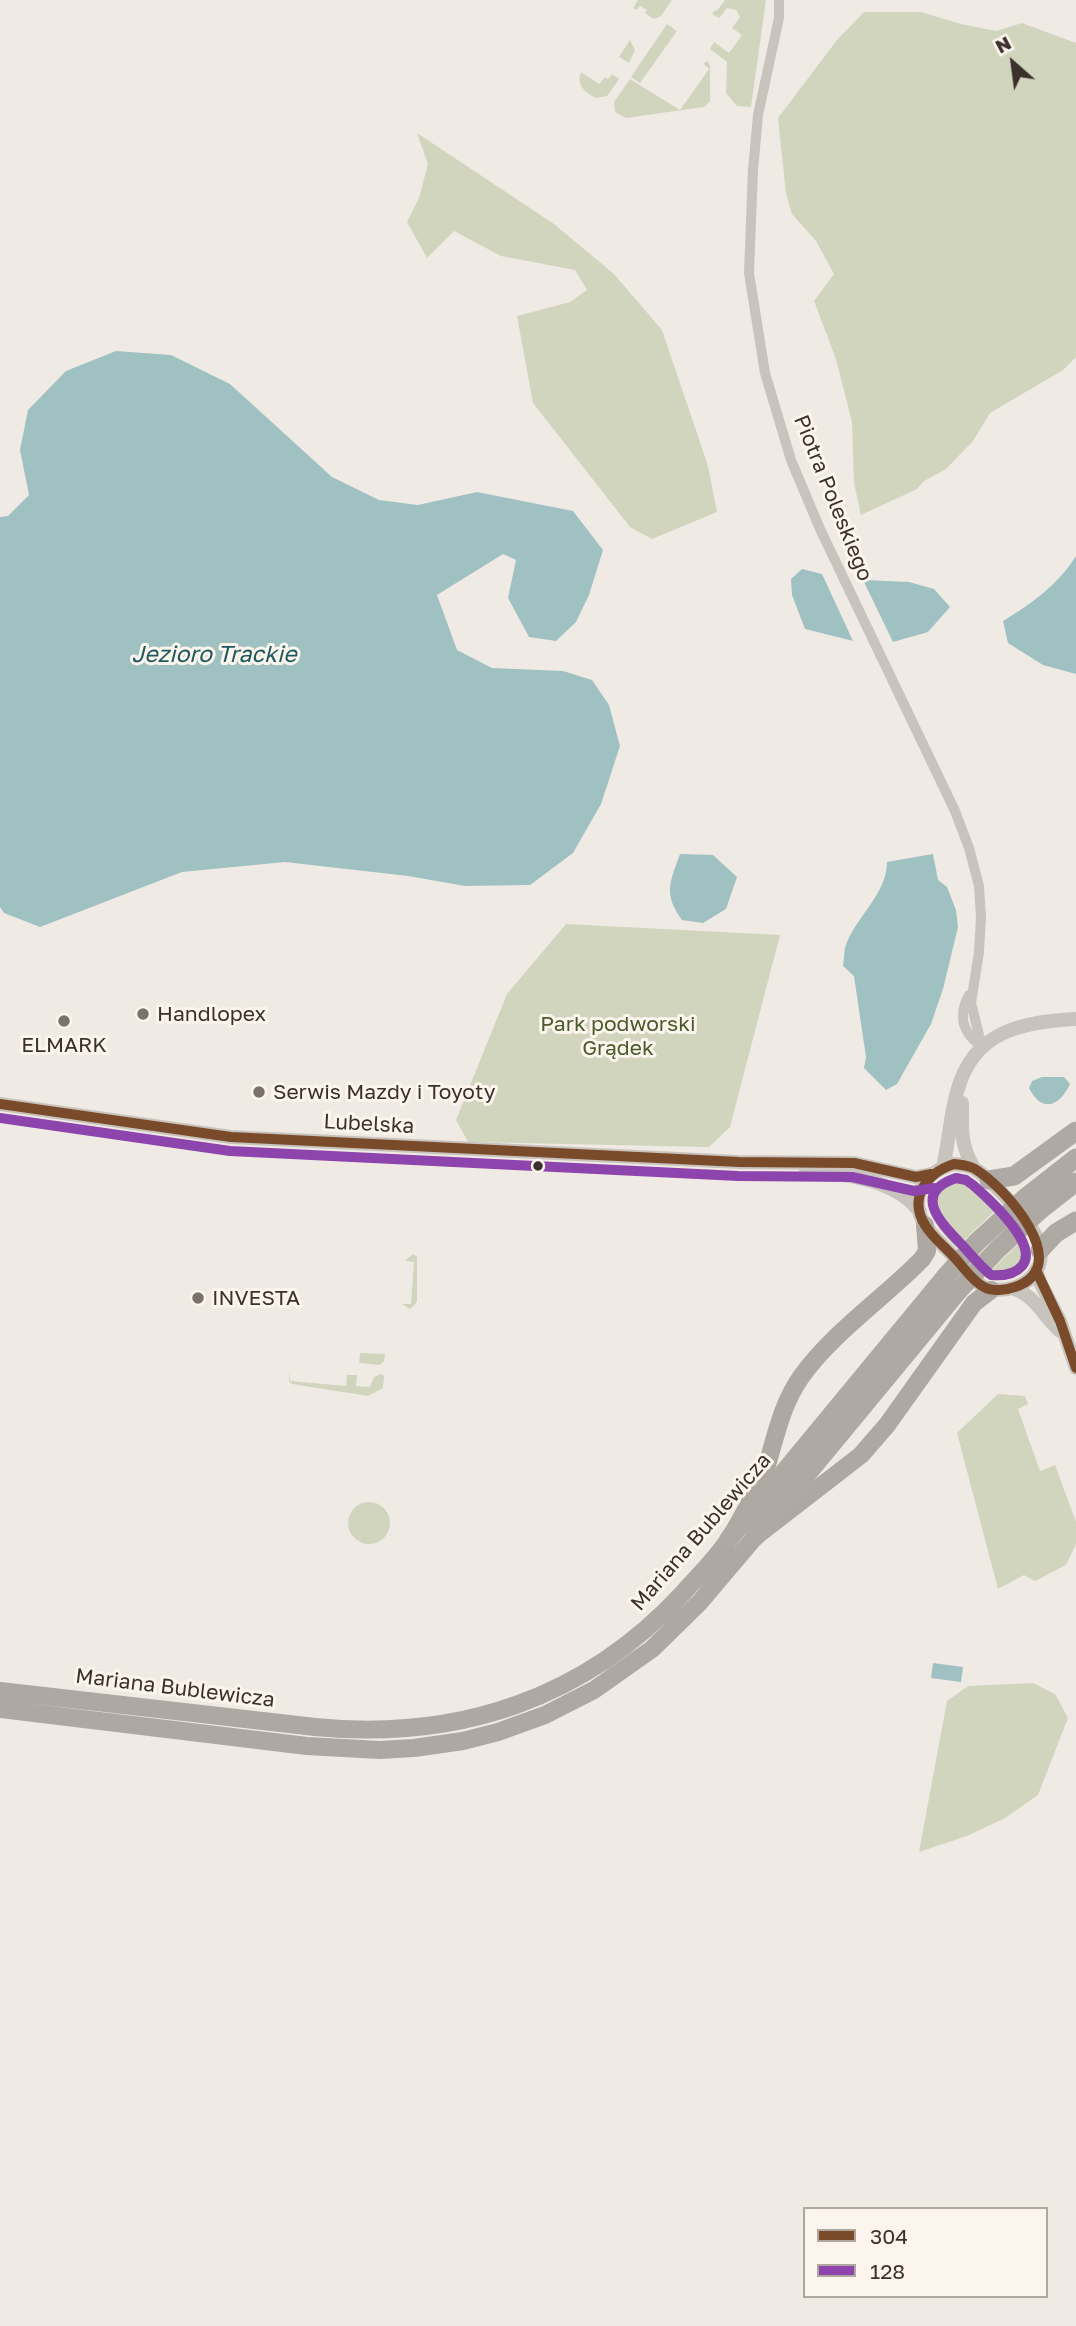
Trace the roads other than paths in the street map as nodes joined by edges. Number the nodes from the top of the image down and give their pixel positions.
1 (779, 0) edge
2 (1076, 1019) edge
3 (982, 1047) junction
4 (0, 1104) edge
5 (1076, 1131) edge
6 (1076, 1158) edge
7 (739, 1162) junction
8 (937, 1171) junction
9 (981, 1174) junction
10 (1076, 1182) edge
11 (1032, 1205) junction
12 (923, 1219) junction
13 (1076, 1221) edge
14 (1040, 1251) junction
15 (1036, 1270) junction
16 (953, 1283) junction
17 (1015, 1289) junction
18 (991, 1290) junction
19 (1064, 1335) junction
20 (1076, 1368) edge
21 (755, 1537) junction
22 (729, 1539) junction
23 (0, 1690) edge
24 (0, 1709) edge

1 - 3 street, Piotra Poleskiego
2 - 3 street
3 - 8 street
3 - 9 street
4 - 7 street, Lubelska
5 - 9 highway
6 - 11 highway, Mariana Bublewicza
7 - 8 street, Lubelska
7 - 12 street, Lubelska
8 - 9 street, Lubelska
8 - 12 street
9 - 14 street
10 - 11 highway, Mariana Bublewicza
11 - 16 highway, Mariana Bublewicza, bridge
12 - 18 street, Lubelska
12 - 22 main road
13 - 14 highway
14 - 15 street
15 - 17 street
15 - 19 street
16 - 21 highway, Mariana Bublewicza
16 - 22 highway, Mariana Bublewicza
17 - 18 street
17 - 19 street
18 - 21 main road
19 - 20 street
21 - 24 main road, Mariana Bublewicza
22 - 23 main road, Mariana Bublewicza

